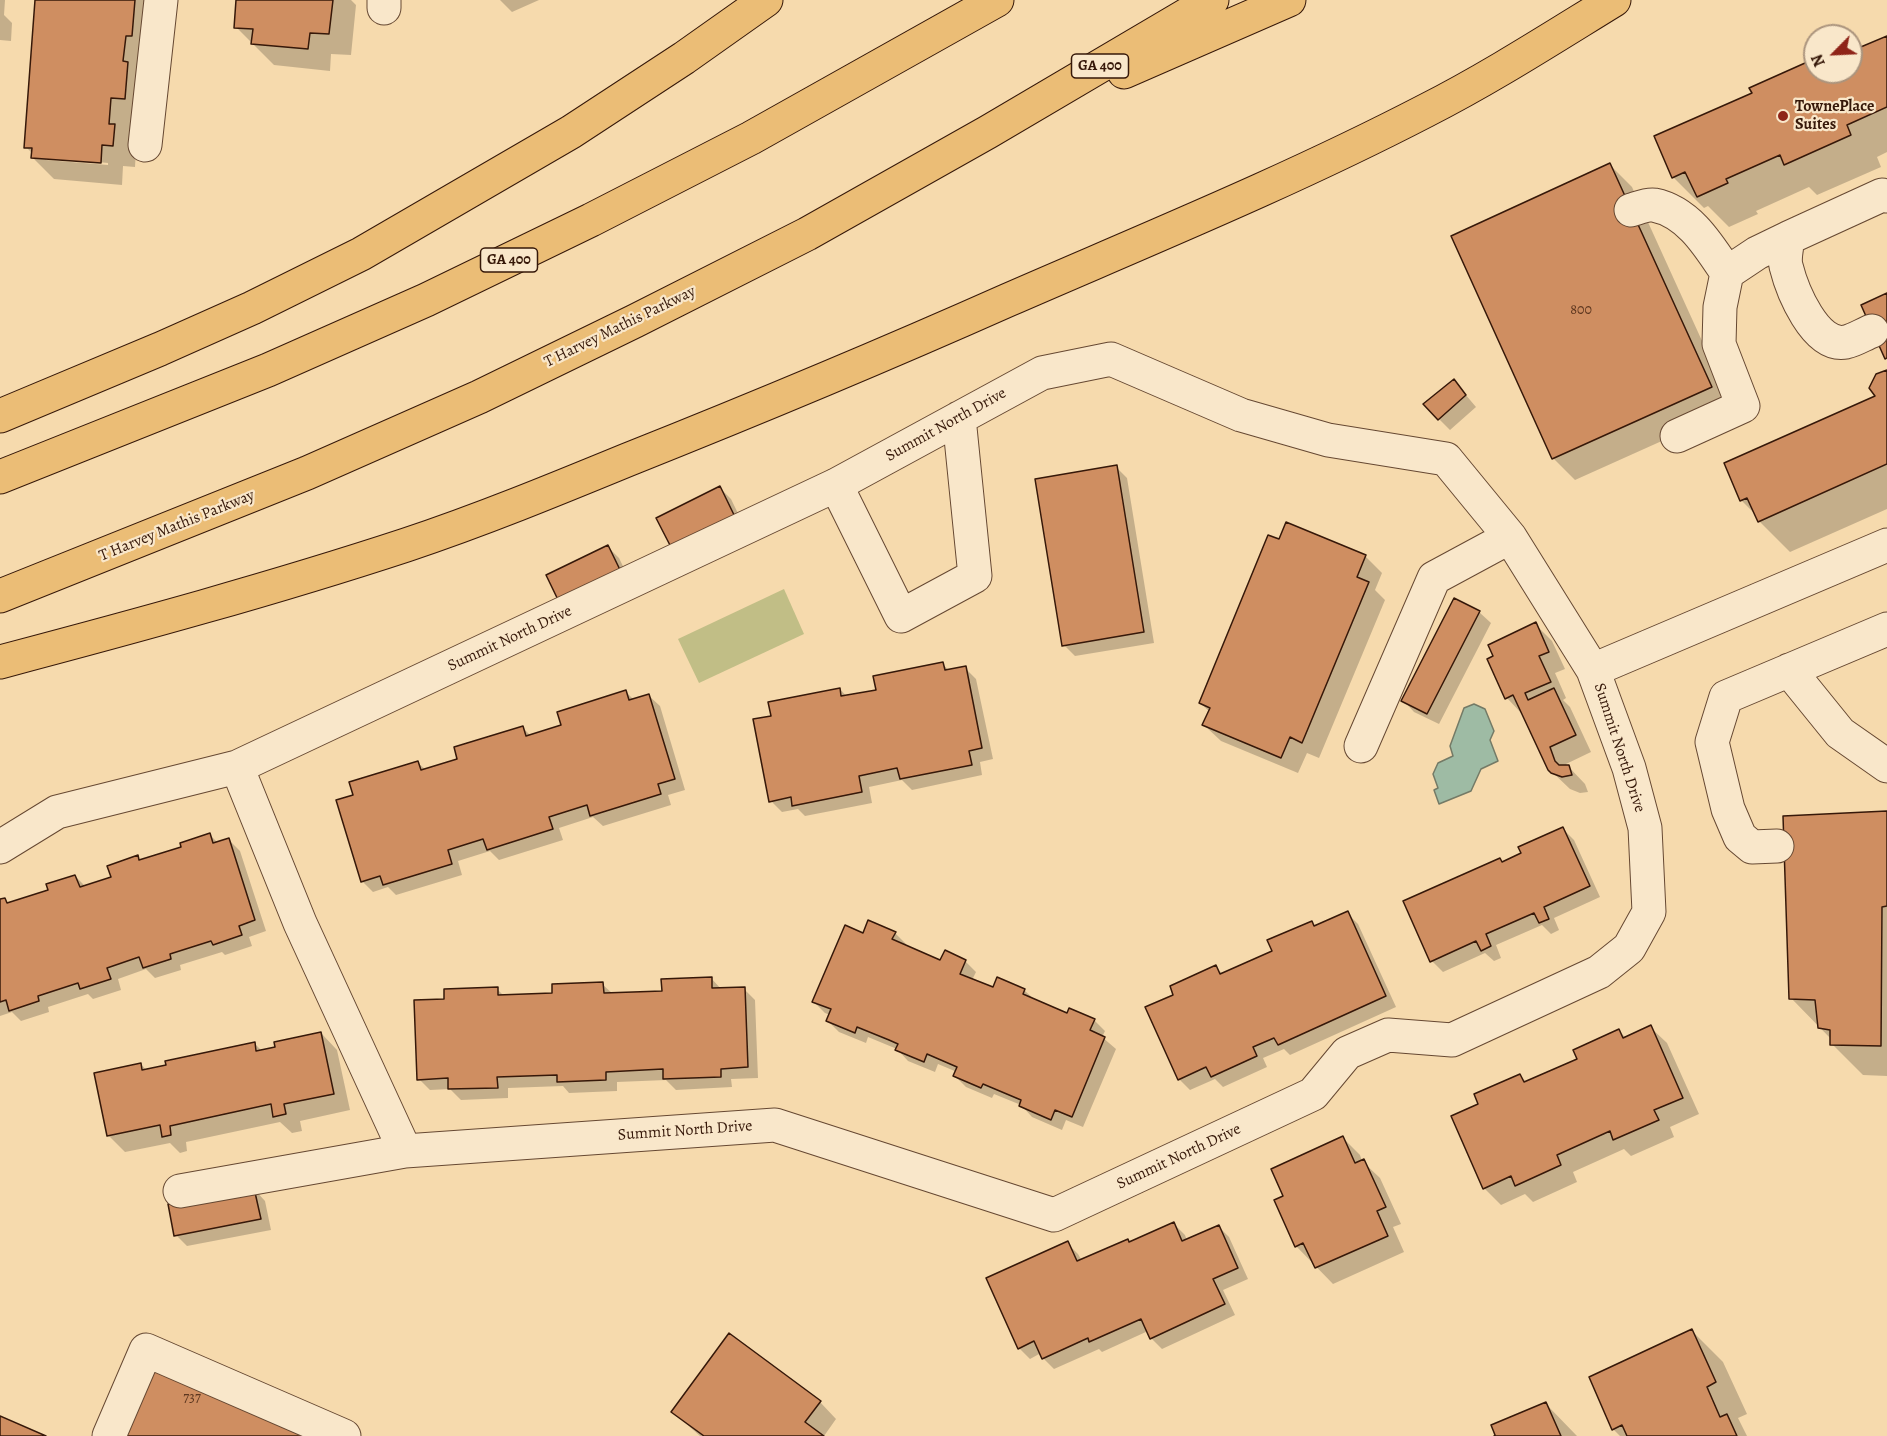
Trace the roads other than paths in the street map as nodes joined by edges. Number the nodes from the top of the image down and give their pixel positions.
1 (161, 0) edge
2 (766, 0) edge
3 (997, 0) edge
4 (1212, 0) edge
5 (1289, 0) edge
6 (1614, 0) edge
7 (988, 132) junction
8 (145, 144) dead end
9 (1887, 196) edge
10 (1631, 210) dead end
11 (1788, 238) junction
12 (1727, 273) junction
13 (1872, 331) dead end
14 (0, 416) edge
15 (958, 418) junction
16 (1677, 436) dead end
17 (0, 477) edge
18 (836, 485) junction
19 (1510, 537) junction
20 (1887, 545) edge
21 (0, 596) edge
22 (1887, 629) edge
23 (0, 662) edge
24 (1593, 669) junction
25 (1790, 670) junction
26 (1361, 746) dead end
27 (1887, 766) edge
28 (237, 767) junction
29 (1778, 846) dead end
30 (0, 847) edge
31 (405, 1151) junction
32 (180, 1191) dead end
33 (109, 1436) edge
34 (345, 1436) edge

1 - 8 street
2 - 14 highway
3 - 17 highway, GA 400
4 - 7 highway, T Harvey Mathis Parkway / GA 400
5 - 7 highway
6 - 23 highway
7 - 21 highway, T Harvey Mathis Parkway / GA 400
9 - 11 street
10 - 12 street
11 - 12 street
11 - 13 street
12 - 16 street
15 - 18 street, Summit North Drive
15 - 18 street
15 - 19 street, Summit North Drive
18 - 28 street, Summit North Drive
19 - 24 street, Summit North Drive
19 - 26 street
20 - 24 street, Summit North Drive
22 - 25 street
24 - 31 street, Summit North Drive
25 - 27 street
25 - 29 street
28 - 30 street, Summit North Drive
28 - 31 street
31 - 32 street, Summit North Drive
33 - 34 street

